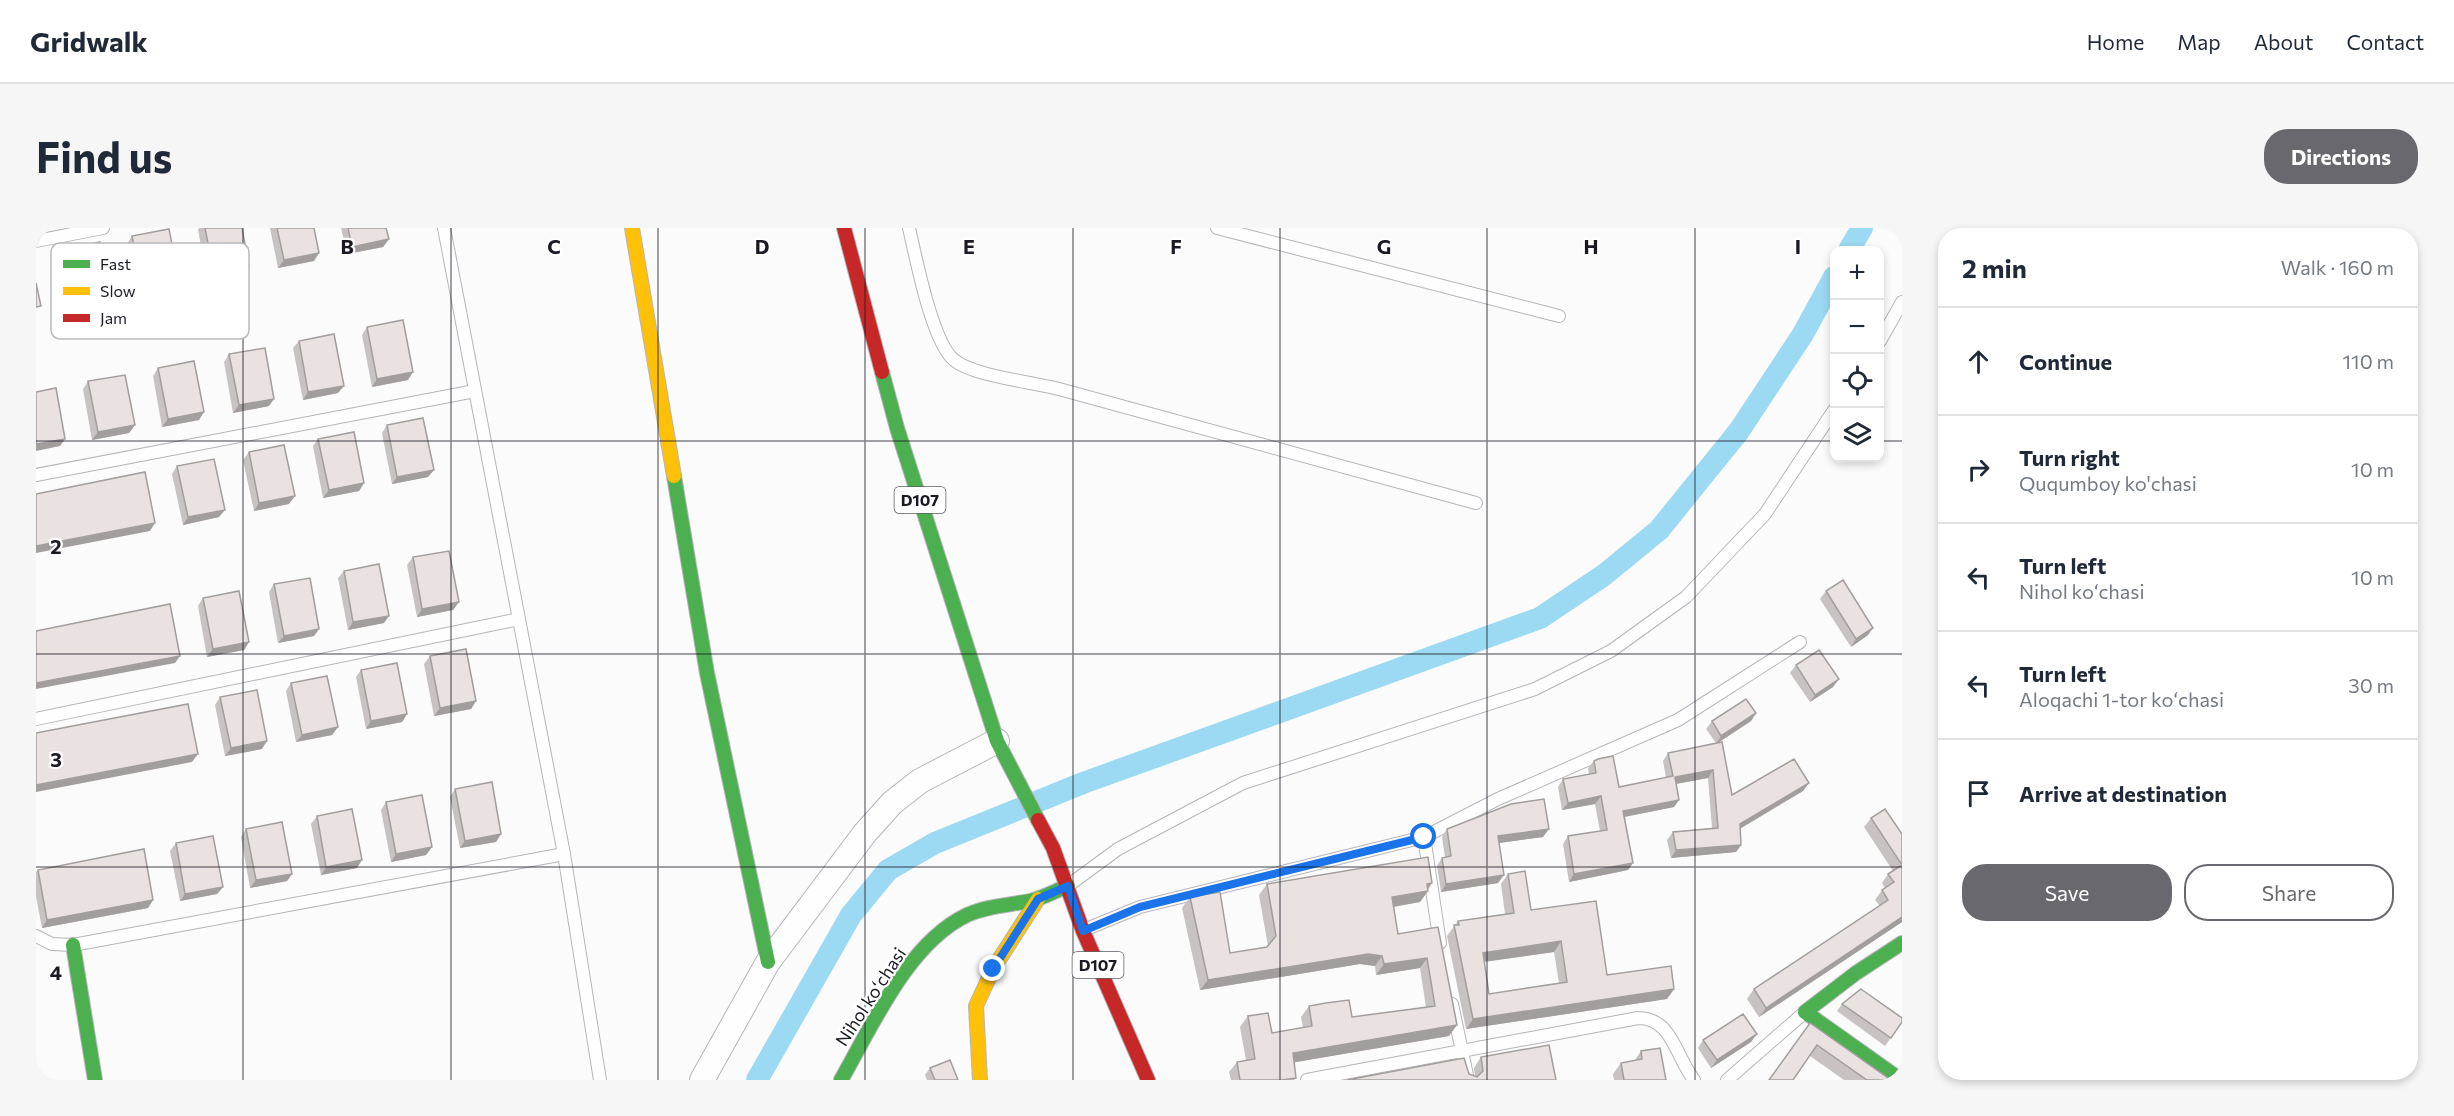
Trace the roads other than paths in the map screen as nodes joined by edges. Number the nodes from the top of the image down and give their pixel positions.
1 (103, 228) edge
2 (444, 228) edge
3 (632, 228) edge
4 (844, 228) edge
5 (909, 228) edge
6 (1217, 228) edge
7 (36, 241) edge
8 (1902, 302) edge
9 (1558, 316) dead end
10 (1884, 334) edge
11 (475, 391) junction
12 (1830, 416) edge
13 (36, 476) edge
14 (1476, 503) dead end
15 (519, 619) junction
16 (1800, 642) dead end
17 (36, 719) edge
18 (997, 741) junction
19 (1424, 837) junction
20 (564, 854) junction
21 (1068, 886) junction
22 (1038, 899) junction
23 (1083, 931) junction
24 (36, 936) edge
25 (1902, 943) edge
26 (73, 945) junction
27 (1441, 951) edge
28 (768, 962) junction
29 (1451, 996) edge
30 (1805, 1012) junction
31 (1463, 1053) junction
32 (95, 1080) edge
33 (600, 1080) edge
34 (702, 1080) edge
35 (841, 1080) edge
36 (980, 1080) edge
37 (1148, 1080) edge
38 (1307, 1080) edge
39 (1468, 1080) edge
40 (1694, 1080) edge
41 (1727, 1080) edge
42 (1901, 1080) edge

1 - 7 lane
2 - 11 lane
3 - 28 street
4 - 18 street, D107
5 - 14 lane
6 - 9 lane
8 - 10 lane
11 - 13 lane
11 - 15 lane
12 - 21 lane
15 - 17 lane
15 - 20 lane
16 - 19 lane
18 - 21 street, D107
18 - 28 street
19 - 23 lane
19 - 27 lane
20 - 26 lane
20 - 33 lane
21 - 22 street, Nihol koʻchasi
21 - 23 street, D107
22 - 35 street, Nihol koʻchasi
22 - 36 street
23 - 37 street, D107
24 - 26 lane
25 - 30 street
26 - 32 street
28 - 34 street
29 - 31 lane
30 - 41 lane
30 - 42 street
31 - 38 lane
31 - 39 lane
31 - 40 lane

